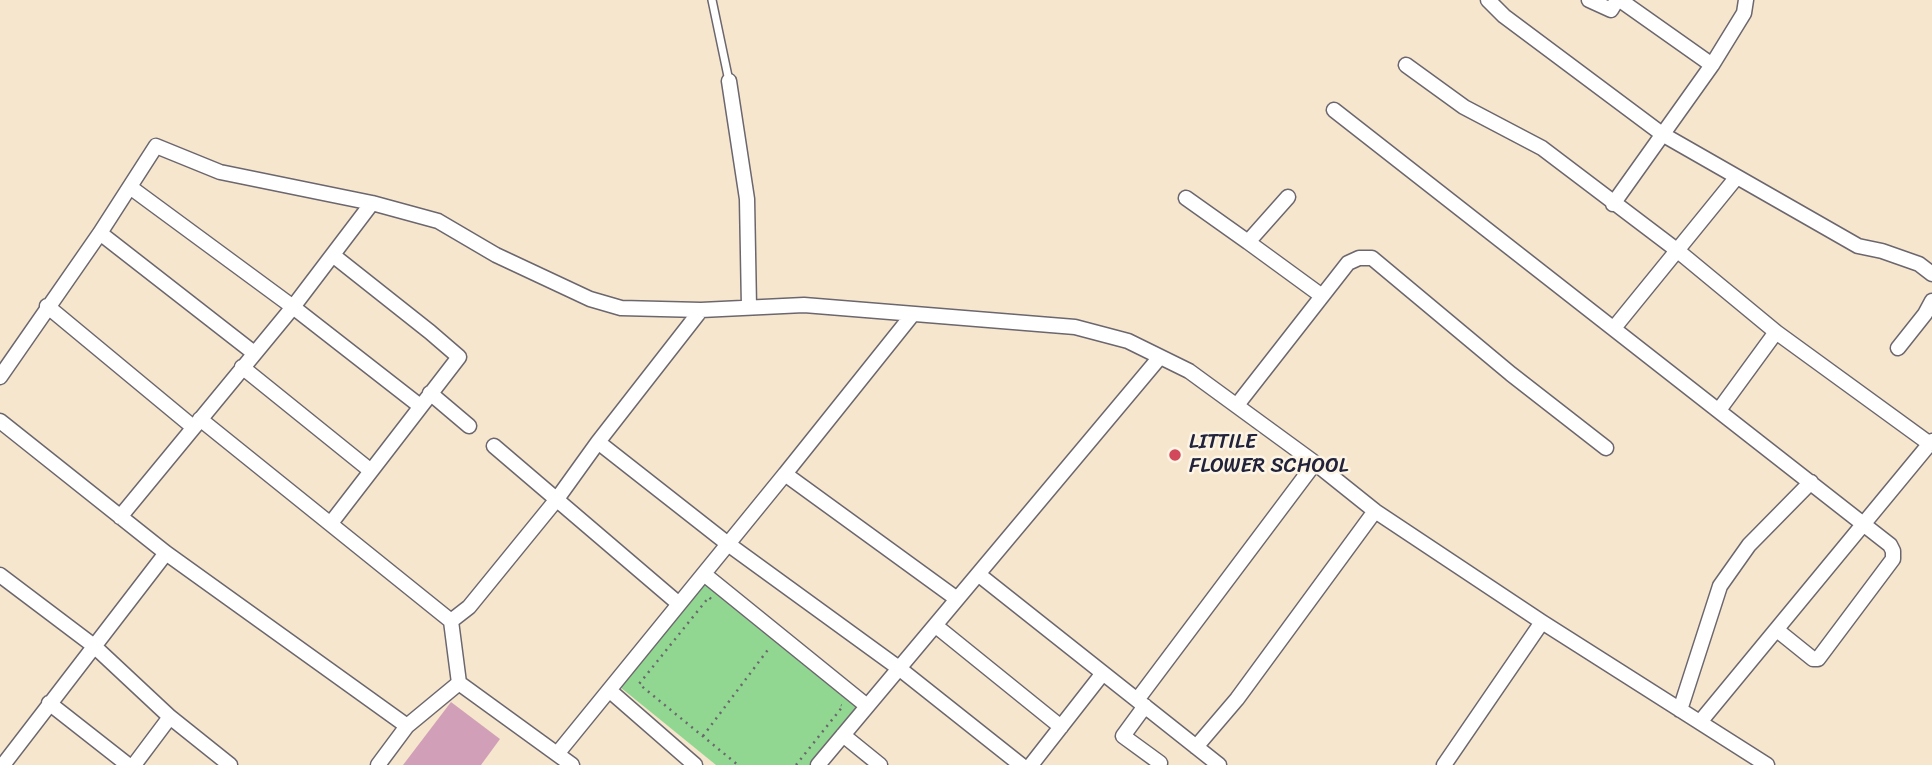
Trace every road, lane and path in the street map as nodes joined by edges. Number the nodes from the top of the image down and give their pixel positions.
1 (712, 0) edge
2 (1488, 0) edge
3 (1589, 0) edge
4 (1618, 0) edge
5 (1746, 0) edge
6 (1406, 65) dead end
7 (1712, 65) junction
8 (729, 81) joint
9 (1334, 110) dead end
10 (1662, 134) junction
11 (1736, 178) junction
12 (130, 187) junction
13 (1287, 197) dead end
14 (1186, 198) dead end
15 (372, 203) junction
16 (1613, 204) junction
17 (100, 233) junction
18 (1248, 242) junction
19 (1678, 251) junction
20 (334, 256) junction
21 (1932, 274) edge
22 (1322, 296) junction
23 (1932, 301) edge
24 (47, 306) junction
25 (293, 307) junction
26 (748, 307) junction
27 (701, 310) junction
28 (913, 314) junction
29 (1614, 328) junction
30 (1776, 332) junction
31 (1898, 348) dead end
32 (254, 353) junction
33 (1160, 357) junction
34 (242, 367) junction
35 (0, 377) edge
36 (430, 393) junction
37 (1237, 405) junction
38 (420, 406) junction
39 (1719, 410) junction
40 (0, 421) edge
41 (196, 423) junction
42 (469, 426) dead end
43 (598, 442) junction
44 (1931, 442) edge
45 (494, 446) dead end
46 (1606, 448) dead end
47 (1315, 463) junction
48 (371, 471) junction
49 (785, 474) junction
50 (1811, 482) junction
51 (558, 499) junction
52 (1375, 511) junction
53 (120, 517) junction
54 (331, 523) junction
55 (1864, 523) junction
56 (728, 544) junction
57 (166, 553) junction
58 (704, 574) junction
59 (978, 574) junction
60 (0, 575) edge
61 (957, 599) junction
62 (679, 604) junction
63 (719, 606) dead end
64 (451, 621) junction
65 (1542, 622) junction
66 (936, 626) junction
67 (1777, 630) junction
68 (94, 646) junction
69 (770, 647) dead end
70 (900, 669) junction
71 (1103, 673) junction
72 (459, 683) junction
73 (609, 690) junction
74 (832, 698) dead end
75 (49, 703) junction
76 (1141, 703) junction
77 (867, 706) junction
78 (1680, 710) junction
79 (170, 717) junction
80 (1700, 722) junction
81 (407, 726) junction
82 (1061, 727) junction
83 (843, 735) junction
84 (703, 736) junction
85 (1196, 747) junction
86 (557, 754) junction
87 (1751, 761) edge
88 (7, 764) edge
89 (128, 765) edge
90 (134, 765) edge
91 (229, 765) edge
92 (378, 765) edge
93 (572, 765) edge
94 (695, 765) edge
95 (738, 765) edge
96 (796, 765) edge
97 (818, 765) edge
98 (880, 765) edge
99 (1021, 765) edge
100 (1031, 765) edge
101 (1158, 765) edge
102 (1219, 765) edge
103 (1444, 765) edge
104 (1767, 765) edge

1 - 8 lane
2 - 10 street
3 - 4 street
4 - 7 street
5 - 7 street
6 - 16 street
7 - 10 street
8 - 26 street
9 - 29 street
10 - 11 street
10 - 16 street
11 - 19 street
11 - 21 street
12 - 15 street
12 - 17 street
12 - 25 street
13 - 18 street
14 - 18 street
15 - 20 street
15 - 27 street
16 - 19 street
17 - 24 street
17 - 32 street
18 - 22 street
19 - 29 street
19 - 30 street
20 - 25 street
20 - 36 street
22 - 37 street
22 - 46 street
23 - 31 street
24 - 35 street
24 - 41 street
25 - 32 street
25 - 38 street
26 - 27 street
26 - 28 street
27 - 43 street
28 - 33 street
28 - 49 street
29 - 39 street
30 - 39 street
30 - 44 street
32 - 34 street
33 - 37 street
33 - 59 street
34 - 41 street
34 - 48 street
36 - 38 street
36 - 42 street
37 - 47 street
38 - 48 street
39 - 50 street
40 - 53 street
41 - 53 street
41 - 54 street
43 - 51 street
43 - 56 street
44 - 55 street
45 - 51 street
47 - 52 street
47 - 76 street
48 - 54 street
49 - 56 street
49 - 61 street
50 - 55 street
50 - 78 street
51 - 62 street
51 - 64 street
52 - 65 street
52 - 85 street
53 - 57 street
54 - 64 street
55 - 67 street
55 - 67 street
56 - 58 street
56 - 70 street
57 - 68 street
57 - 81 street
58 - 62 street
58 - 77 street
59 - 61 street
59 - 71 street
60 - 68 street
61 - 66 street
62 - 73 street
63 - 84 path
64 - 72 street
65 - 78 street
65 - 103 street
66 - 70 street
66 - 82 street
67 - 80 street
68 - 75 street
68 - 79 street
69 - 84 path
70 - 77 street
70 - 99 street
71 - 76 street
71 - 82 street
72 - 81 street
72 - 86 street
73 - 86 street
73 - 94 street
74 - 96 path
75 - 88 street
75 - 89 street
76 - 85 street
76 - 101 street
77 - 83 street
78 - 80 street
79 - 90 street
79 - 91 street
80 - 87 street
81 - 92 street
82 - 100 street
83 - 97 street
83 - 98 street
84 - 95 path
85 - 102 street
86 - 93 street
87 - 104 street

